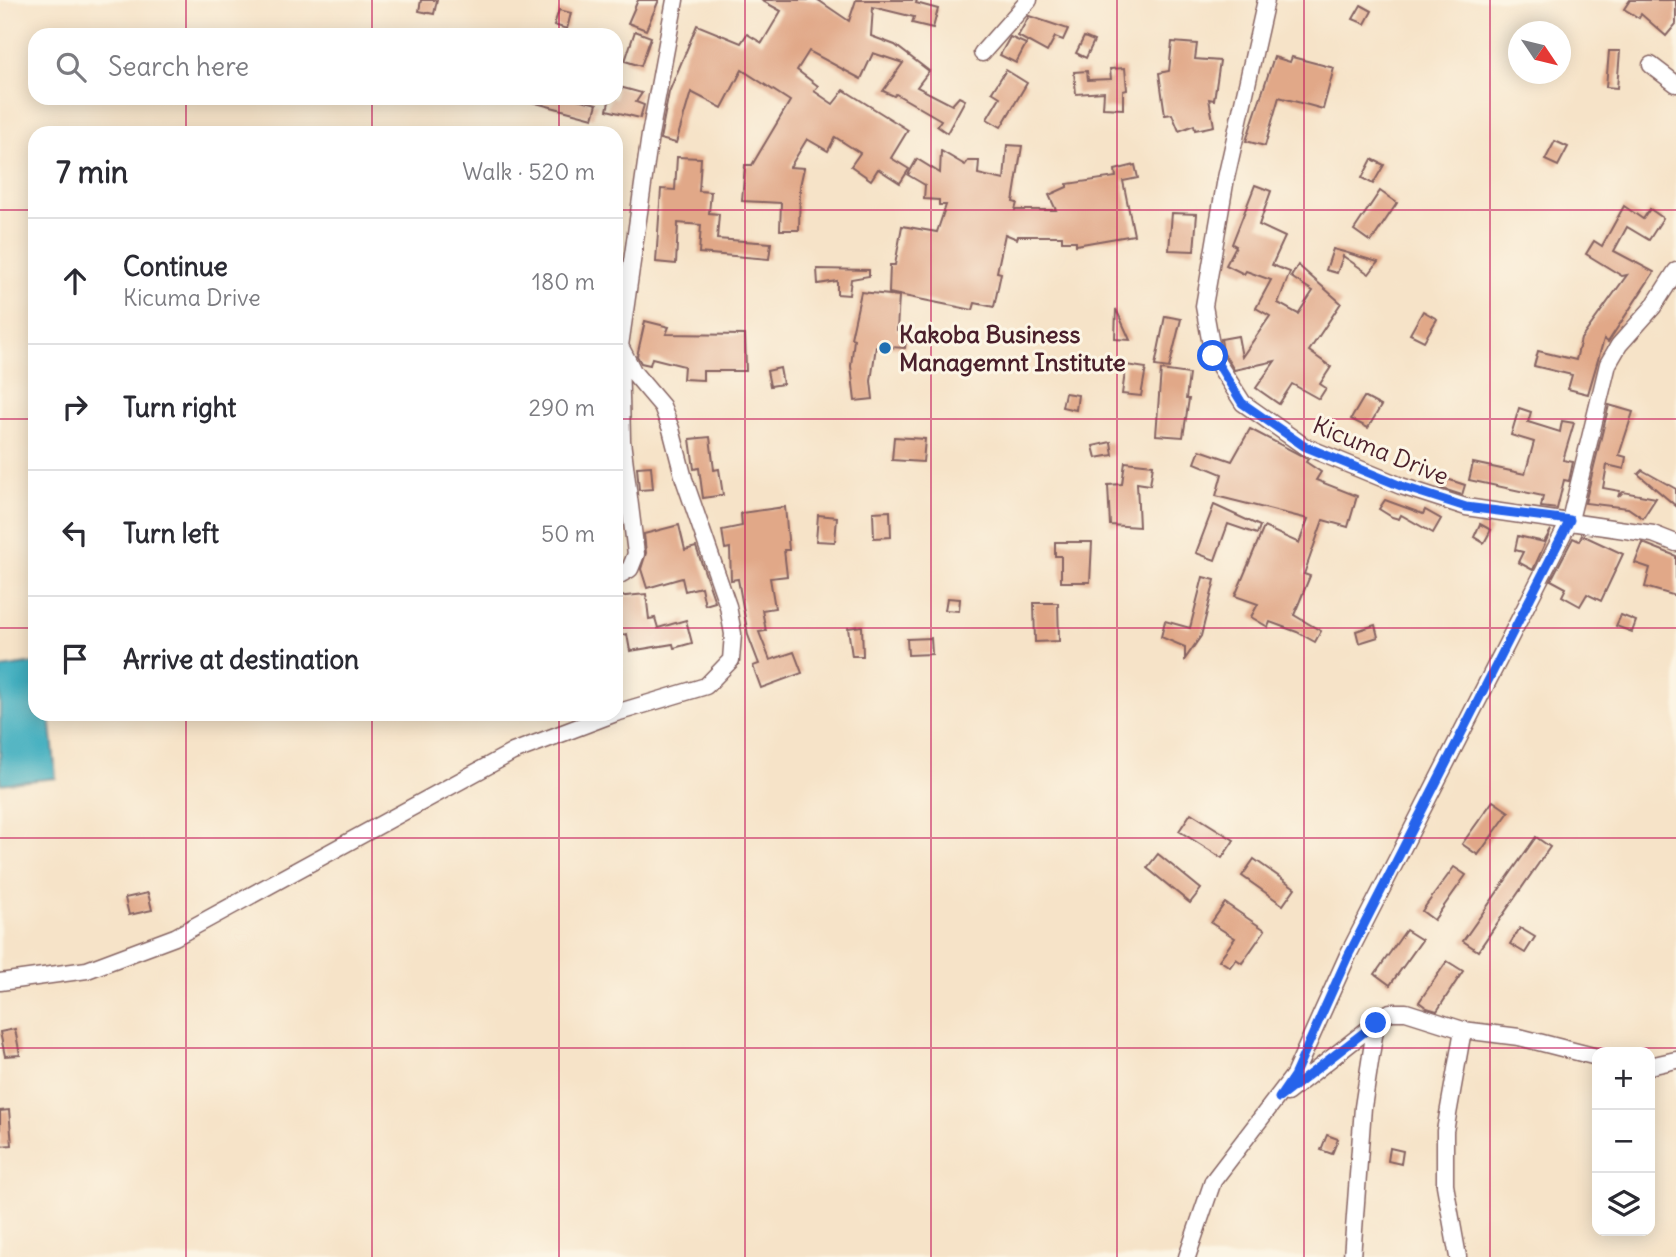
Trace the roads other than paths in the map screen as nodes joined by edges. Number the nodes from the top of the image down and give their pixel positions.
1 (675, 0) edge
2 (1029, 0) edge
3 (1266, 0) edge
4 (982, 53) dead end
5 (1651, 65) dead end
6 (1676, 84) edge
7 (1676, 271) edge
8 (623, 325) edge
9 (623, 352) edge
10 (623, 449) edge
11 (1570, 520) junction
12 (1676, 543) edge
13 (623, 572) edge
14 (623, 710) edge
15 (593, 721) edge
16 (0, 982) edge
17 (1376, 1023) junction
18 (1463, 1030) junction
19 (1592, 1056) edge
20 (1676, 1060) edge
21 (1655, 1065) edge
22 (1279, 1098) junction
23 (1187, 1257) edge
24 (1352, 1257) edge
25 (1458, 1257) edge

1 - 8 street
2 - 4 street
3 - 11 street, Kicuma Drive
5 - 6 street
7 - 11 street
9 - 14 street
10 - 13 street
11 - 12 street, Kicuma Drive
11 - 22 street
15 - 16 street
17 - 18 street
17 - 22 street
17 - 24 street
18 - 19 street
18 - 25 street
20 - 21 street
22 - 23 street

